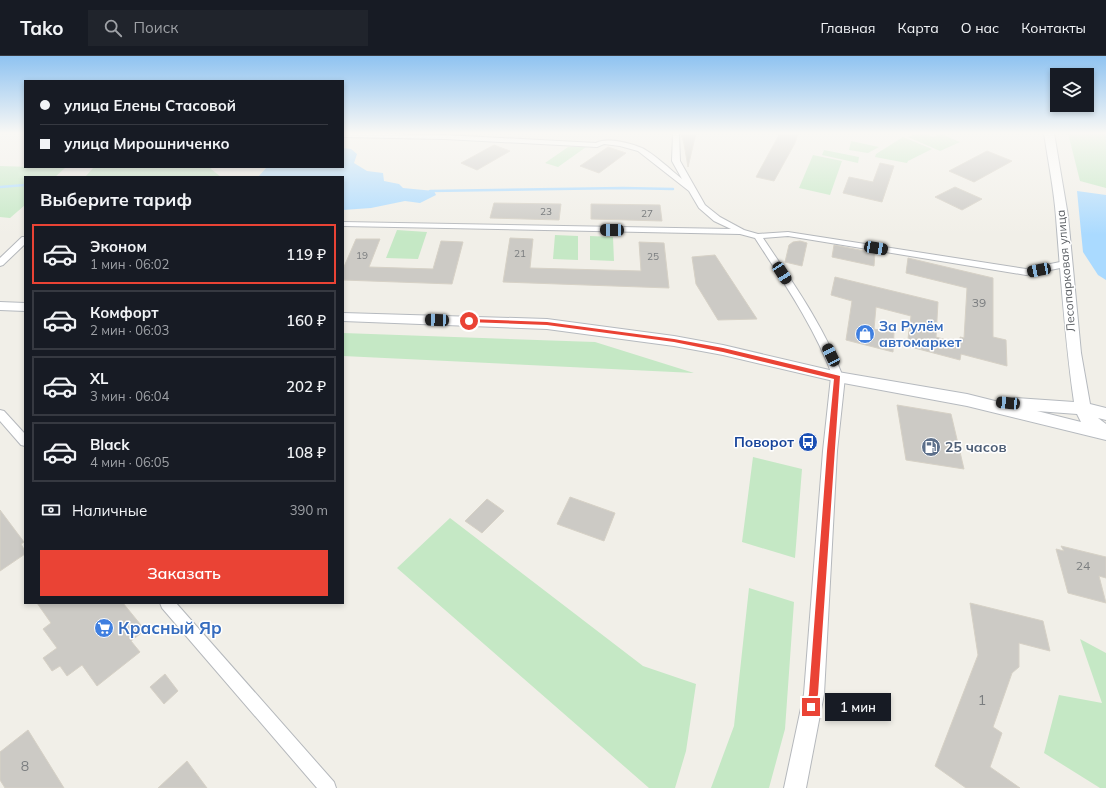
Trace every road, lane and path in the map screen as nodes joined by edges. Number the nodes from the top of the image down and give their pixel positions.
1 (662, 167) edge
2 (679, 167) edge
3 (1054, 167) edge
4 (692, 190) junction
5 (344, 224) edge
6 (740, 232) junction
7 (758, 236) junction
8 (24, 240) edge
9 (0, 263) edge
10 (1065, 264) junction
11 (0, 306) edge
12 (24, 307) edge
13 (344, 317) edge
14 (838, 378) junction
15 (967, 400) junction
16 (1083, 408) junction
17 (0, 414) edge
18 (1106, 414) edge
19 (1106, 434) edge
20 (24, 441) edge
21 (168, 604) edge
22 (328, 788) edge
23 (795, 788) edge

1 - 4 street
2 - 4 street
3 - 10 main road, Лесопарковая улица
4 - 6 street
5 - 6 street
6 - 7 street
7 - 10 street
7 - 14 street
8 - 9 street
10 - 16 main road, Лесопарковая улица
11 - 12 main road
13 - 14 main road
14 - 15 main road
14 - 23 street
15 - 16 main road
15 - 19 main road
16 - 18 main road
16 - 19 main road
17 - 20 street
21 - 22 street

